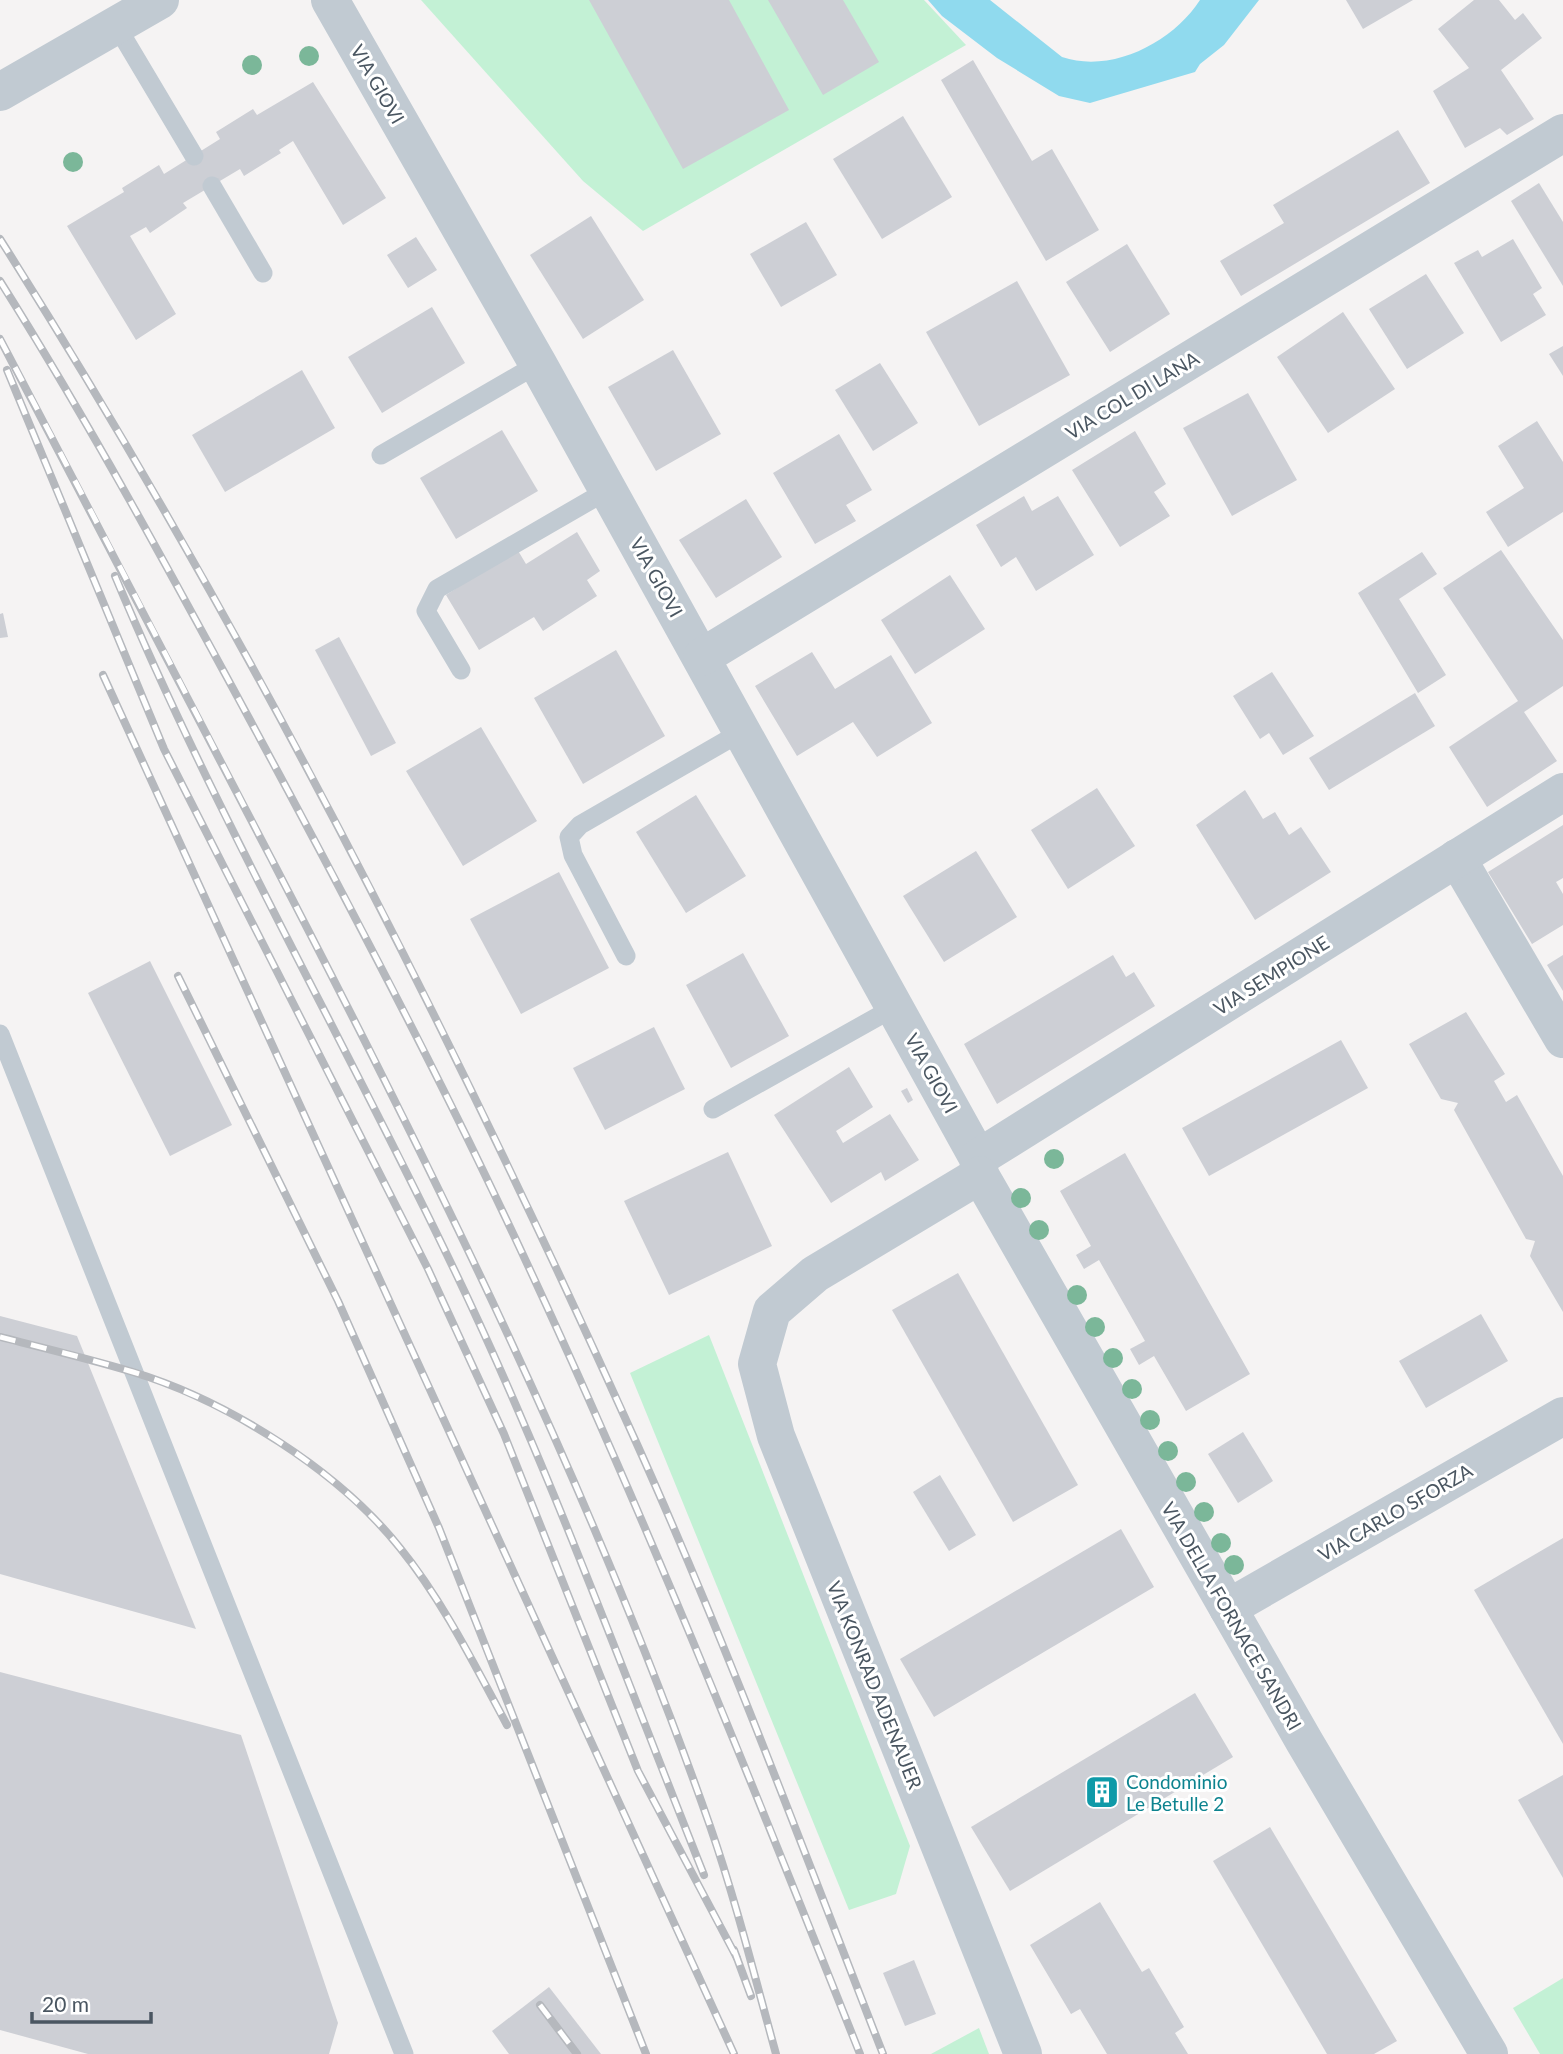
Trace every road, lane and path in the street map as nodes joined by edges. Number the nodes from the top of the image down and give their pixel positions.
1 (160, 0) edge
2 (330, 0) edge
3 (116, 25) junction
4 (0, 92) edge
5 (1563, 133) edge
6 (194, 156) dead end
7 (212, 186) dead end
8 (263, 273) dead end
9 (538, 363) junction
10 (381, 454) dead end
11 (608, 490) junction
12 (702, 657) junction
13 (461, 670) dead end
14 (743, 731) junction
15 (1563, 792) edge
16 (1457, 858) junction
17 (626, 956) dead end
18 (895, 1007) junction
19 (0, 1034) edge
20 (1562, 1035) edge
21 (713, 1110) dead end
22 (979, 1166) junction
23 (772, 1311) joint
24 (1563, 1416) edge
25 (1228, 1608) junction
26 (404, 2054) edge
27 (1023, 2054) edge
28 (1489, 2054) edge

1 - 3 street
2 - 9 street, VIA GIOVI
3 - 4 street
3 - 6 lane
5 - 12 street, VIA COL DI LANA
7 - 8 lane
9 - 10 lane
9 - 11 street, VIA GIOVI
11 - 12 street, VIA GIOVI
11 - 13 lane
12 - 14 street, VIA GIOVI
14 - 17 lane
14 - 18 street, VIA GIOVI
15 - 16 street, VIA SEMPIONE
16 - 20 street
16 - 22 street, VIA SEMPIONE
18 - 21 lane
18 - 22 street, VIA GIOVI
19 - 26 lane
22 - 23 street, VIA SEMPIONE
22 - 25 street, VIA DELLA FORNACE SANDRI
23 - 27 street, VIA KONRAD ADENAUER
24 - 25 street, VIA CARLO SFORZA
25 - 28 street, VIA DELLA FORNACE SANDRI

